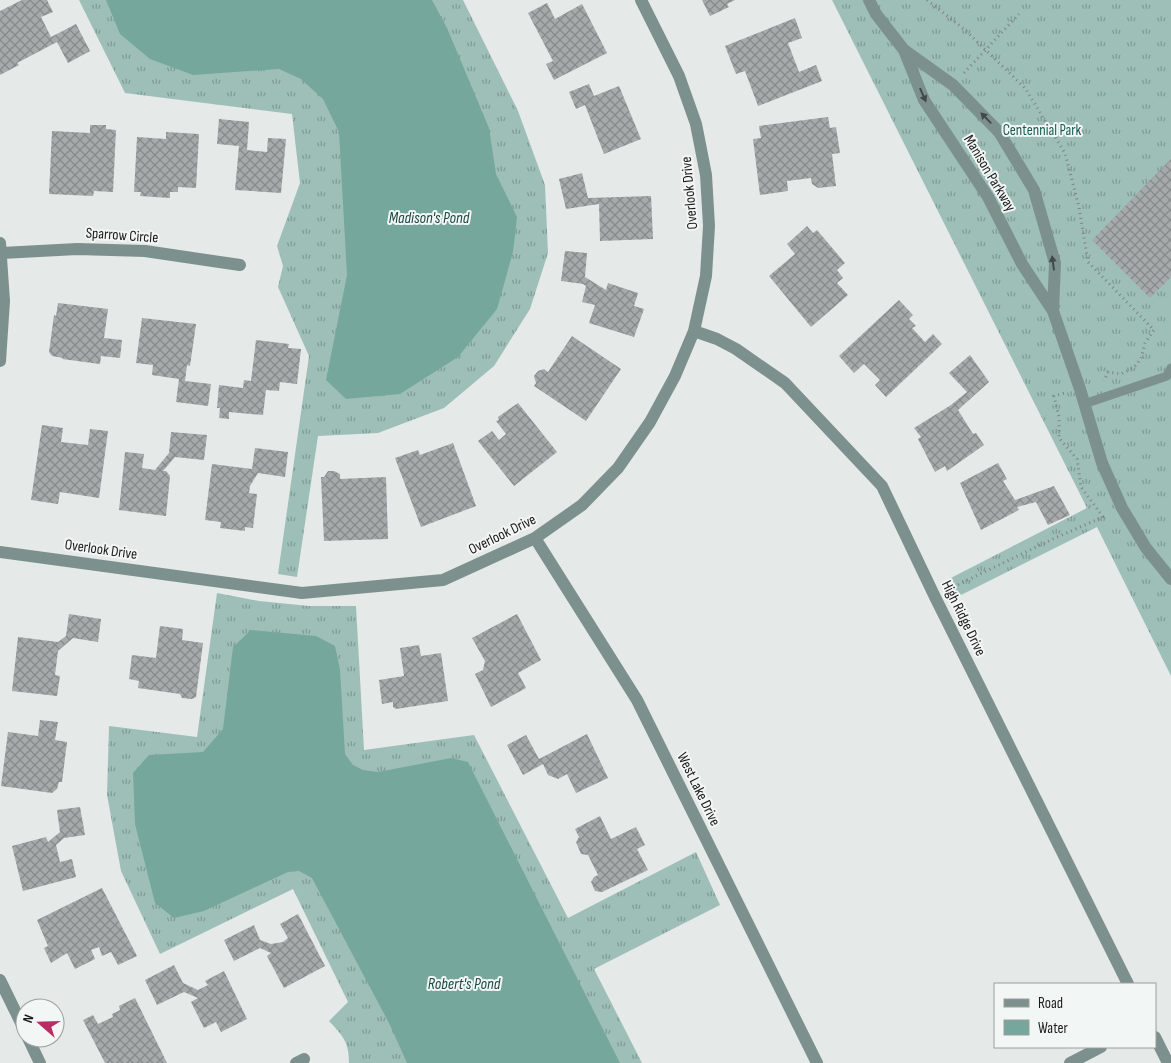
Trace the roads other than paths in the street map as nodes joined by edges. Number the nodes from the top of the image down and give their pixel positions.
1 (641, 0) edge
2 (869, 0) edge
3 (904, 50) junction
4 (1, 248) edge
5 (240, 265) dead end
6 (1053, 311) junction
7 (694, 331) junction
8 (0, 361) edge
9 (1170, 375) edge
10 (1084, 404) junction
11 (535, 538) junction
12 (0, 552) edge
13 (1171, 580) edge
14 (0, 980) edge
15 (1128, 983) edge
16 (15, 1011) edge
17 (1156, 1039) edge
18 (33, 1048) edge
19 (1100, 1048) edge
20 (40, 1063) edge
21 (818, 1063) edge
22 (1070, 1063) edge
23 (1168, 1063) edge

1 - 7 street, Overlook Drive
2 - 3 street, Manison Parkway
3 -> 6 street, Manison Parkway
6 -> 3 street, Manison Parkway
4 - 5 street, Sparrow Circle
4 - 8 street
6 - 10 street, Manison Parkway
7 - 11 street, Overlook Drive
7 - 15 street, High Ridge Drive
9 - 10 lane
10 - 13 street, Manison Parkway
11 - 12 street, Overlook Drive
11 - 21 street, West Lake Drive
14 - 16 street
17 - 23 street
18 - 20 street
19 - 22 street

